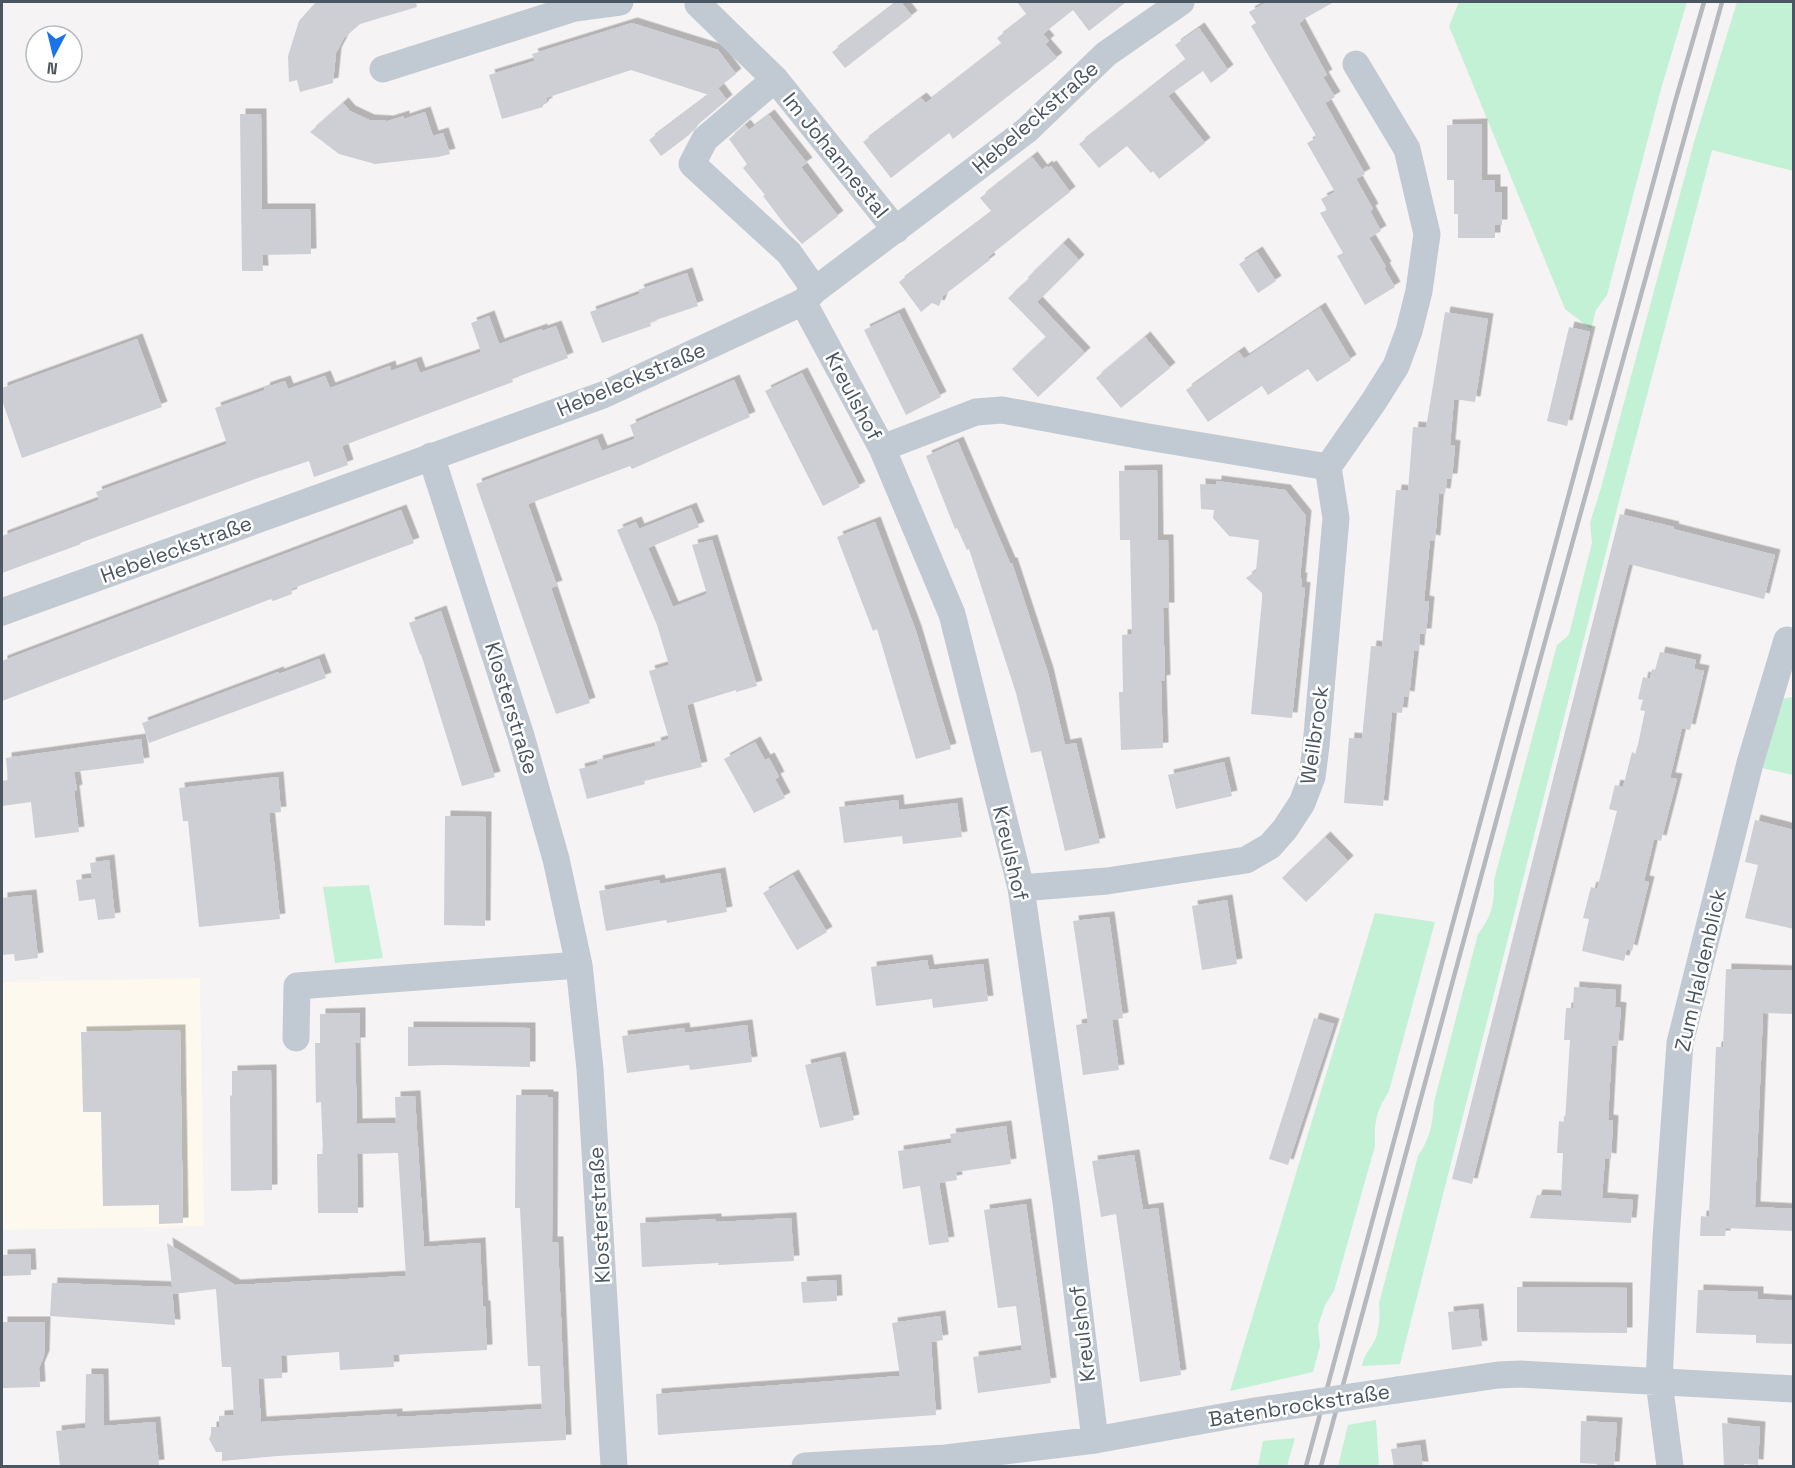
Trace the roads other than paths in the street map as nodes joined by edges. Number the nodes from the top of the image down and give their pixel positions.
1 (620, 2) edge
2 (690, 2) edge
3 (1180, 2) edge
4 (574, 5) edge
5 (1356, 64) dead end
6 (382, 69) dead end
7 (775, 79) junction
8 (896, 230) junction
9 (809, 296) junction
10 (882, 448) junction
11 (431, 456) junction
12 (1328, 467) junction
13 (2, 612) edge
14 (1787, 640) dead end
15 (1021, 888) junction
16 (579, 965) junction
17 (296, 1038) dead end
18 (1659, 1382) junction
19 (1794, 1389) edge
20 (1095, 1440) junction
21 (946, 1462) edge
22 (614, 1467) edge
23 (805, 1467) edge
24 (1670, 1467) edge

1 - 4 street
2 - 7 street, Im Johannestal
3 - 8 street, Hebeleckstraße
4 - 6 street
5 - 12 street
7 - 8 street, Im Johannestal
7 - 9 street, Im Johannestal
8 - 9 street, Hebeleckstraße
9 - 10 street, Kreulshof
9 - 11 street, Hebeleckstraße
10 - 12 street
10 - 15 street, Kreulshof
11 - 13 street, Hebeleckstraße
11 - 16 street, Klosterstraße
12 - 15 street, Weilbrock
14 - 18 street, Zum Haldenblick
15 - 20 street, Kreulshof
16 - 17 street
16 - 22 street, Klosterstraße
18 - 19 street, Batenbrockstraße
18 - 20 street, Batenbrockstraße, bridge
18 - 24 street, Zum Haldenblick
20 - 21 street, Batenbrockstraße
21 - 23 street, Batenbrockstraße

